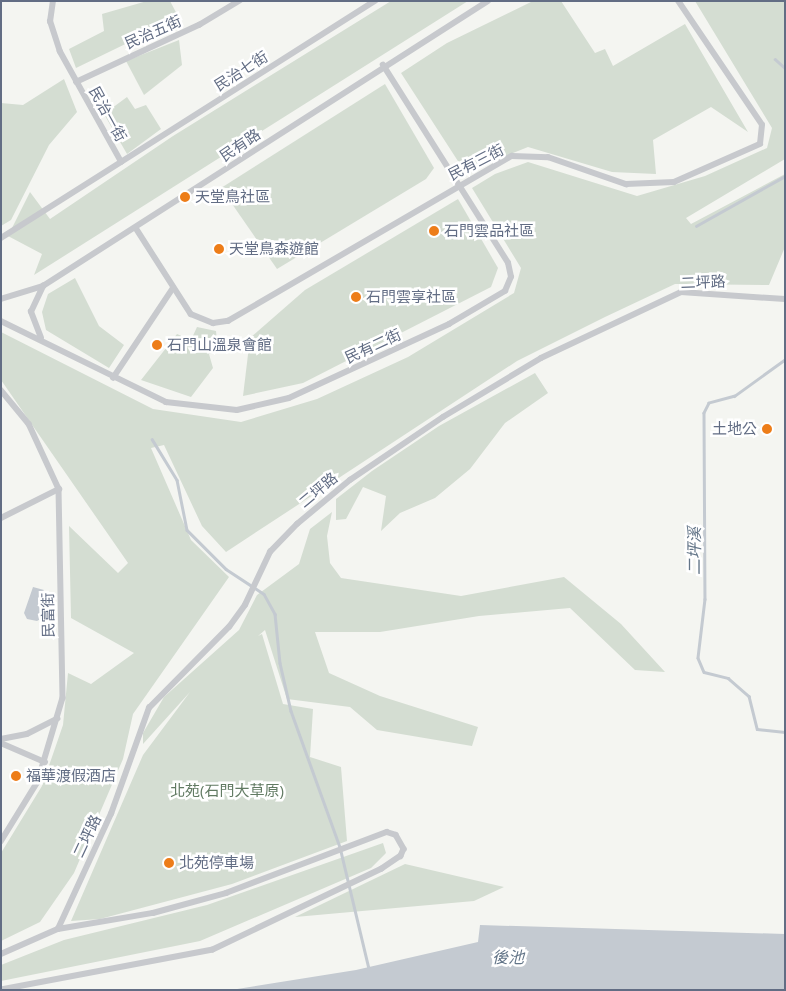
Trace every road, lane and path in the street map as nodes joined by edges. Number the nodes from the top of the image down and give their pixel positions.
1 (53, 1) edge
2 (239, 1) edge
3 (375, 1) edge
4 (488, 1) edge
5 (678, 1) edge
6 (383, 66) junction
7 (76, 82) junction
8 (121, 162) junction
9 (459, 184) junction
10 (136, 228) junction
11 (1, 238) edge
12 (43, 286) junction
13 (173, 288) junction
14 (1, 299) edge
15 (785, 299) edge
16 (1, 320) edge
17 (41, 339) junction
18 (113, 378) junction
19 (1, 390) edge
20 (60, 489) junction
21 (1, 518) edge
22 (57, 719) junction
23 (1, 739) edge
24 (1, 743) edge
25 (45, 762) junction
26 (1, 842) edge
27 (58, 929) junction
28 (1, 954) edge
29 (2, 990) edge

1 - 7 street, 民治一街
2 - 7 street, 民治五街
3 - 8 street, 民治七街
4 - 6 street, 民有路
5 - 9 street, 民有三街
6 - 9 street, 民有二街
6 - 10 street, 民有路
7 - 8 street, 民治一街
8 - 11 street, 民治一街
9 - 13 street, 民有三街
9 - 18 street, 民有二街
10 - 12 street, 民有路
10 - 13 street, 民有三街
12 - 14 street, 民有路
12 - 17 street
13 - 18 street
15 - 27 street, 二坪路
16 - 17 street, 民有二街
17 - 18 street, 民有二街
19 - 20 street, 民富街
20 - 21 street
20 - 22 street, 民富街
22 - 23 street
22 - 25 street, 民富街
24 - 25 street
25 - 26 street, 民富街
27 - 28 street
27 - 29 street

